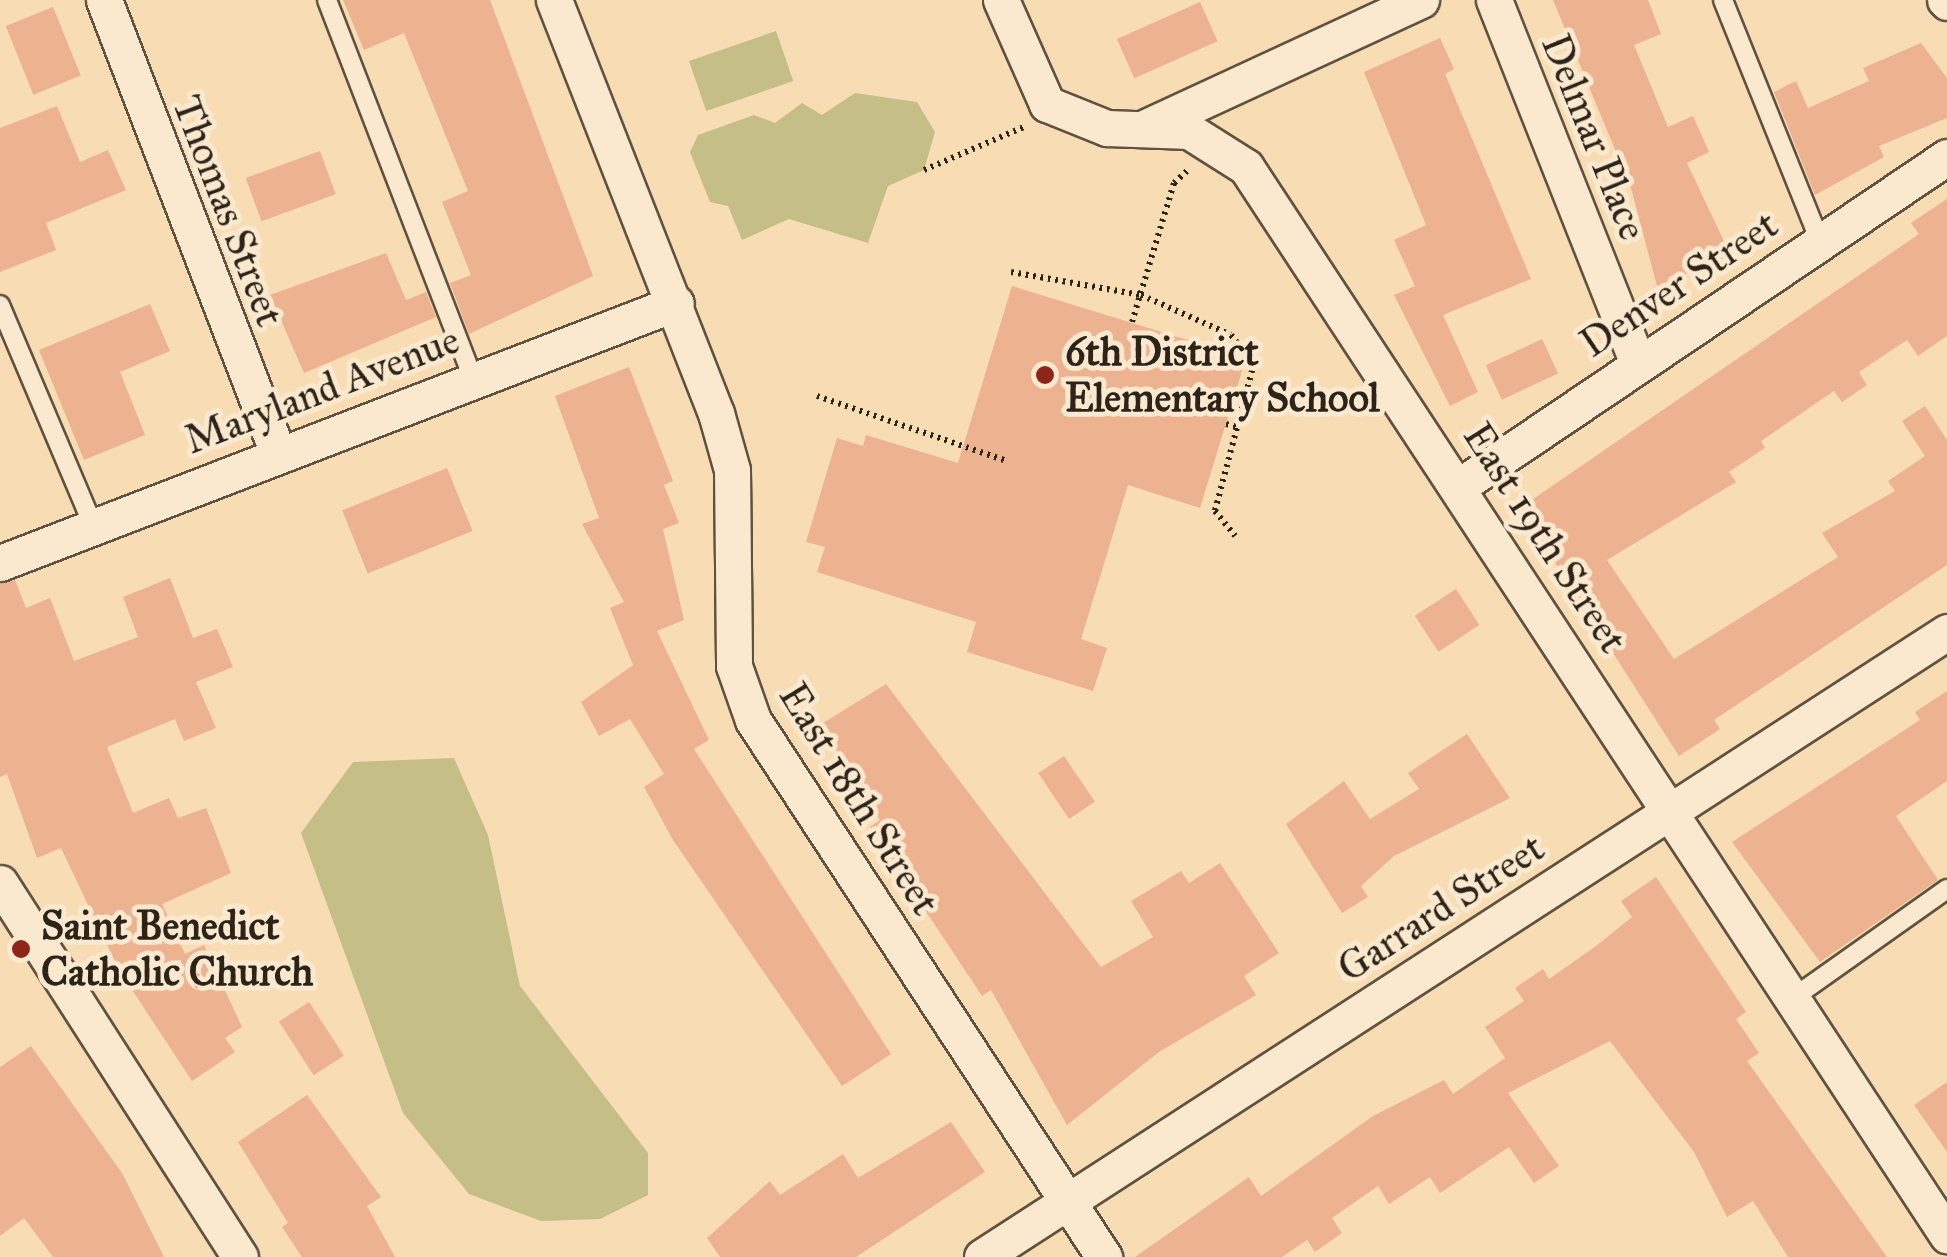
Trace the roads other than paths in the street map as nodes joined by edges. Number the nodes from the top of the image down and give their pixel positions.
1 (104, 0) edge
2 (326, 0) edge
3 (554, 0) edge
4 (1001, 0) edge
5 (1421, 0) edge
6 (1494, 0) edge
7 (1722, 0) edge
8 (1146, 127) junction
9 (1947, 157) edge
10 (1820, 241) junction
11 (676, 302) junction
12 (0, 305) edge
13 (1638, 361) junction
14 (473, 378) junction
15 (277, 451) junction
16 (1461, 484) junction
17 (93, 525) junction
18 (0, 563) edge
19 (1947, 632) edge
20 (1670, 810) junction
21 (0, 884) edge
22 (1947, 889) edge
23 (1793, 998) junction
24 (1068, 1202) junction
25 (1947, 1234) edge
26 (240, 1257) edge
27 (982, 1257) edge
28 (1104, 1257) edge

1 - 15 street, Thomas Street
2 - 14 lane
3 - 11 street, East 18th Street
4 - 8 street, East 19th Street
5 - 8 street
6 - 13 street, Delmar Place
7 - 10 lane
8 - 16 street, East 19th Street
9 - 10 street, Denver Street
10 - 13 street, Denver Street
11 - 14 street, Maryland Avenue
11 - 24 street, East 18th Street
12 - 17 lane
13 - 16 street, Denver Street
14 - 15 street, Maryland Avenue
15 - 17 street, Maryland Avenue
16 - 20 street, East 19th Street
17 - 18 street, Maryland Avenue
19 - 20 street, Garrard Street
20 - 23 street, East 19th Street
20 - 24 street, Garrard Street
21 - 26 street
22 - 23 lane
23 - 25 street, East 19th Street
24 - 27 street, Garrard Street
24 - 28 street, East 18th Street

